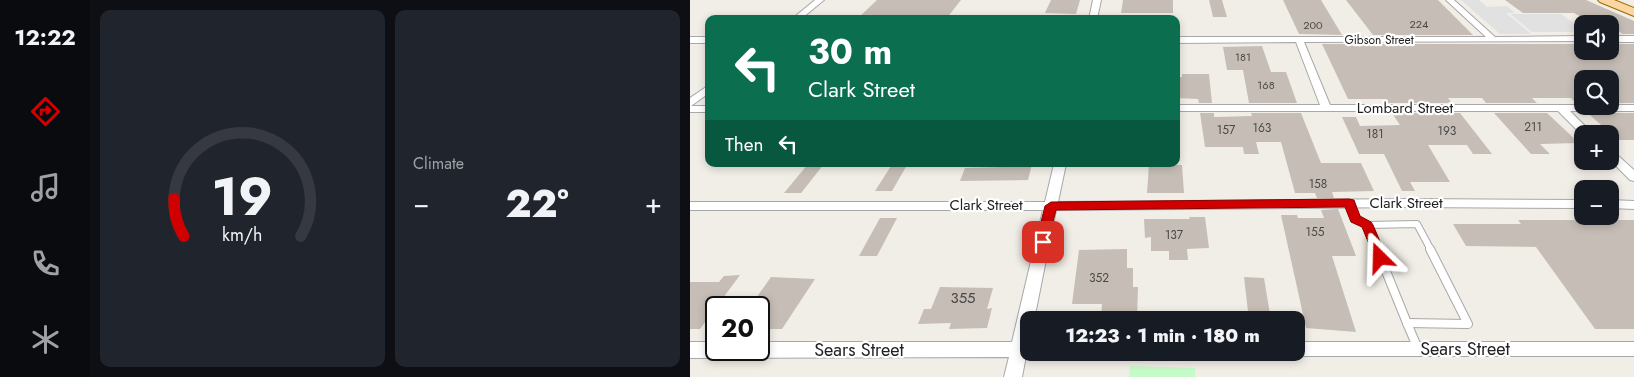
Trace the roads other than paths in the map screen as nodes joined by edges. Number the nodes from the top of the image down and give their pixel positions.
1 (820, 0) edge
2 (1097, 0) edge
3 (1450, 0) edge
4 (1604, 0) edge
5 (1633, 12) edge
6 (801, 15) edge
7 (1094, 15) edge
8 (1619, 39) edge
9 (1634, 39) edge
10 (690, 40) edge
11 (705, 40) edge
12 (1180, 40) edge
13 (1299, 40) junction
14 (1493, 40) junction
15 (1574, 40) edge
16 (705, 91) edge
17 (690, 103) edge
18 (1180, 108) edge
19 (1326, 108) junction
20 (1561, 108) junction
21 (1634, 108) edge
22 (690, 109) edge
23 (705, 109) edge
24 (1579, 125) edge
25 (1619, 163) edge
26 (1059, 167) edge
27 (1634, 177) edge
28 (1349, 203) junction
29 (1574, 204) edge
30 (1619, 204) edge
31 (1634, 204) edge
32 (690, 206) edge
33 (1051, 206) junction
34 (1367, 225) junction
35 (1031, 311) edge
36 (1407, 323) junction
37 (1020, 349) edge
38 (1305, 349) edge
39 (1418, 349) junction
40 (1634, 349) edge
41 (690, 350) edge
42 (1020, 358) edge
43 (1012, 377) edge

1 - 6 street
2 - 7 street
3 - 14 street
4 - 5 main road
8 - 9 street
10 - 11 street
12 - 13 street, Gibson Street
13 - 14 street, Gibson Street
13 - 19 street
14 - 15 street, Gibson Street
16 - 17 street
18 - 19 street, Lombard Street
19 - 20 street, Lombard Street
20 - 21 street, Lombard Street
20 - 24 street
22 - 23 street
25 - 27 street
26 - 33 street
28 - 29 street, Clark Street
28 - 33 street, Clark Street
28 - 34 lane
30 - 31 street
32 - 33 street, Clark Street
33 - 35 street
34 - 36 lane
34 - 36 lane
36 - 39 lane
37 - 41 street, Sears Street
38 - 39 street, Sears Street
39 - 40 street, Sears Street
42 - 43 street

